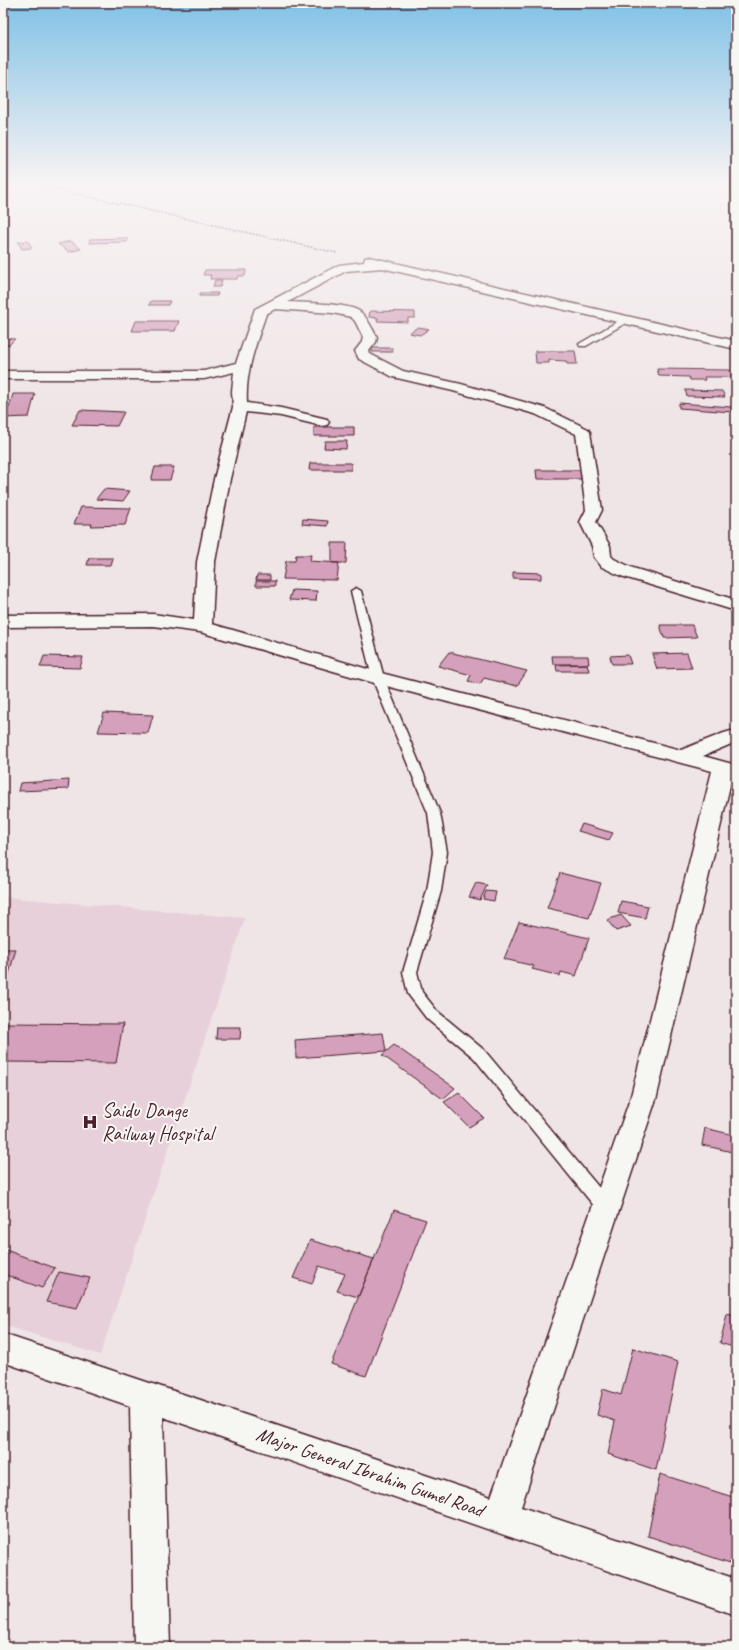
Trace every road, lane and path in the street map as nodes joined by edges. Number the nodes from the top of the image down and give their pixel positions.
1 (335, 260) edge
2 (343, 262) junction
3 (272, 305) junction
4 (624, 321) junction
5 (702, 337) junction
6 (736, 341) edge
7 (583, 344) dead end
8 (736, 345) edge
9 (242, 366) junction
10 (3, 375) edge
11 (204, 375) junction
12 (239, 391) junction
13 (240, 408) junction
14 (322, 422) dead end
15 (356, 591) dead end
16 (736, 606) edge
17 (3, 621) edge
18 (203, 627) junction
19 (378, 678) junction
20 (734, 730) edge
21 (683, 757) junction
22 (730, 769) edge
23 (606, 1207) junction
24 (3, 1348) edge
25 (146, 1396) junction
26 (501, 1517) junction
27 (736, 1597) edge
28 (152, 1647) edge

1 - 2 path
2 - 3 street
2 - 4 street
3 - 9 street
3 - 16 street
4 - 5 street
4 - 7 lane
5 - 6 street
5 - 8 street
9 - 11 street
9 - 12 street
10 - 11 street
11 - 12 street
12 - 13 street
13 - 14 street
13 - 18 street
15 - 19 lane
17 - 18 street
18 - 19 street
19 - 21 street
19 - 23 lane
20 - 21 street
20 - 22 street
21 - 22 street
22 - 23 street
23 - 26 street
24 - 25 street, Major General Ibrahim Gumel Road
25 - 26 street, Major General Ibrahim Gumel Road
25 - 28 street
26 - 27 street, Major General Ibrahim Gumel Road

